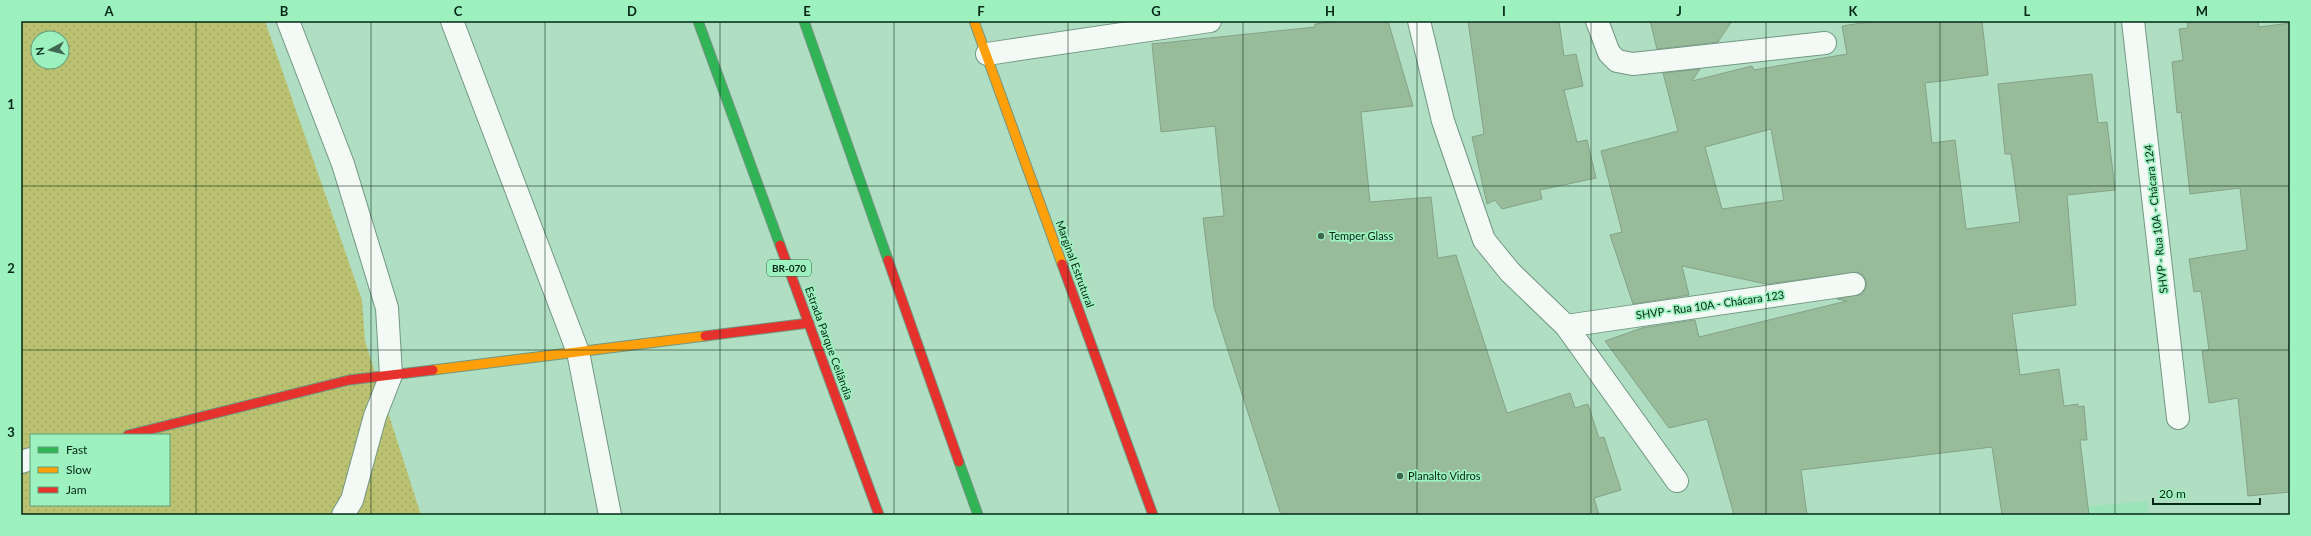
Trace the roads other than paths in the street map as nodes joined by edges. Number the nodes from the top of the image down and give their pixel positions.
1 (288, 21) edge
2 (452, 21) edge
3 (698, 21) edge
4 (804, 21) edge
5 (974, 21) edge
6 (1210, 21) edge
7 (1419, 21) edge
8 (1597, 21) edge
9 (2133, 21) edge
10 (1825, 43) dead end
11 (987, 54) junction
12 (1854, 284) dead end
13 (809, 323) junction
14 (1566, 326) junction
15 (578, 352) junction
16 (392, 374) junction
17 (2178, 418) dead end
18 (132, 434) edge
19 (1677, 481) dead end
20 (343, 515) edge
21 (610, 515) edge
22 (879, 515) edge
23 (978, 515) edge
24 (1153, 515) edge

1 - 16 street
2 - 15 street
3 - 13 main road, Estrada Parque Ceilândia / BR-070
4 - 23 main road
5 - 11 main road, Marginal Estrutural
6 - 11 street
7 - 14 street
8 - 10 street
9 - 17 street, SHVP - Rua 10A - Chácara 124
11 - 24 main road, Marginal Estrutural
12 - 14 street, SHVP - Rua 10A - Chácara 123
13 - 15 main road
13 - 22 main road, Estrada Parque Ceilândia / BR-070
14 - 19 street
15 - 16 main road
15 - 21 street
16 - 18 main road
16 - 20 street

